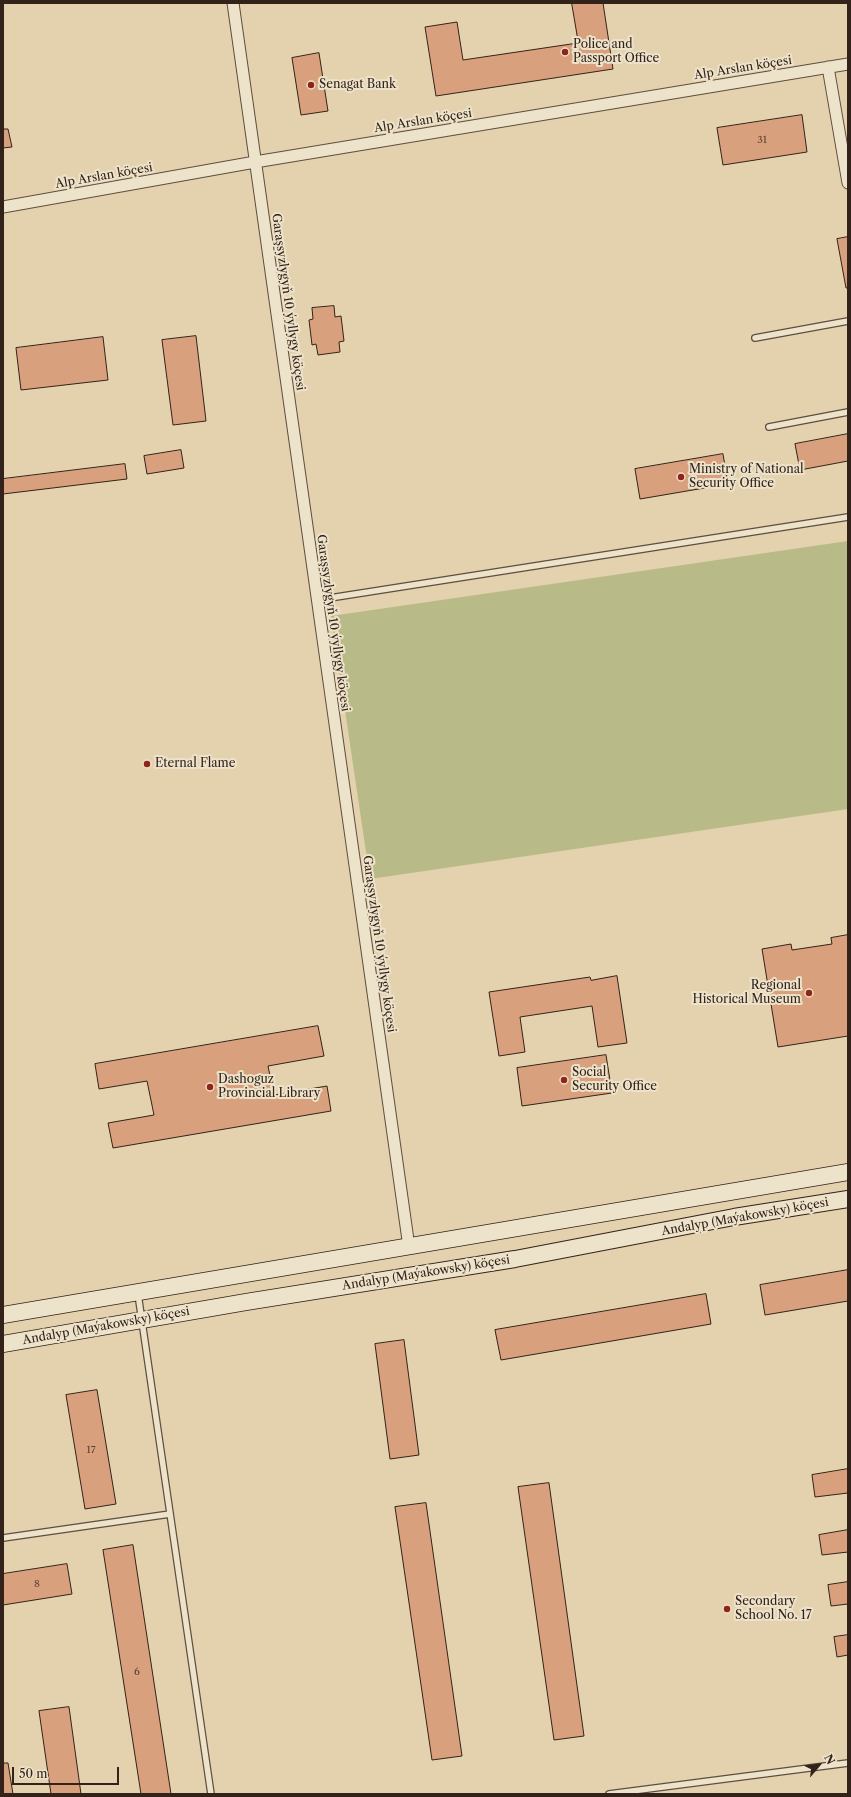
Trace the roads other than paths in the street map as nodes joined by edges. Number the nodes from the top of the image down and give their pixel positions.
1 (232, 3) edge
2 (848, 64) edge
3 (828, 67) junction
4 (255, 162) junction
5 (848, 183) edge
6 (3, 207) edge
7 (848, 321) edge
8 (755, 338) dead end
9 (848, 412) edge
10 (769, 426) dead end
11 (848, 517) edge
12 (317, 600) junction
13 (848, 1172) edge
14 (848, 1199) edge
15 (409, 1247) junction
16 (138, 1292) junction
17 (3, 1315) edge
18 (142, 1319) junction
19 (3, 1344) edge
20 (170, 1514) junction
21 (3, 1538) edge
22 (848, 1764) edge
23 (211, 1794) edge
24 (609, 1794) edge

1 - 4 street, Garaşsyzlygyň 10 ýyllygy köçesi
2 - 3 street, Alp Arslan köçesi
3 - 4 street, Alp Arslan köçesi
3 - 5 street
4 - 6 street, Alp Arslan köçesi
4 - 12 street, Garaşsyzlygyň 10 ýyllygy köçesi
7 - 8 lane
9 - 10 lane
11 - 12 lane
12 - 15 street, Garaşsyzlygyň 10 ýyllygy köçesi
13 - 15 main road
14 - 18 main road, Andalyp (Maýakowsky) köçesi
15 - 16 main road
16 - 17 main road
16 - 18 lane
18 - 19 main road, Andalyp (Maýakowsky) köçesi
18 - 20 lane
20 - 21 lane
20 - 23 lane
22 - 24 lane

